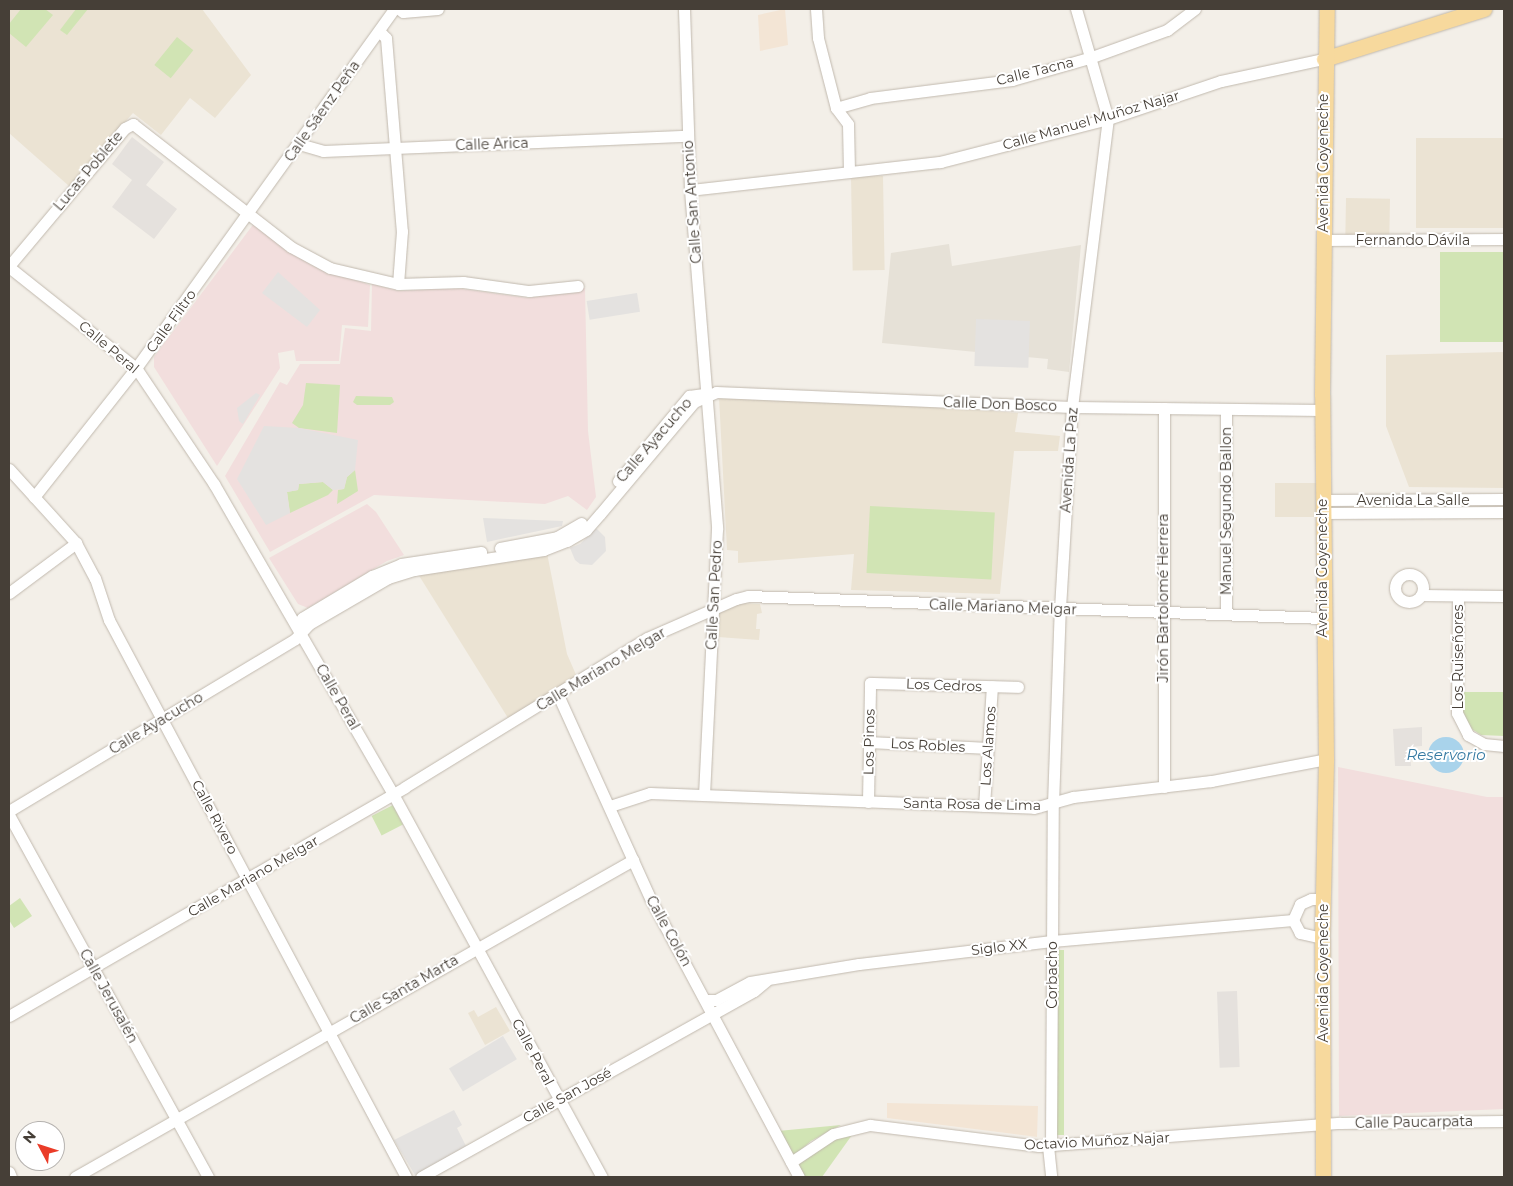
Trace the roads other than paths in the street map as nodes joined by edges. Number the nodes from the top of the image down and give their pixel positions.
1 (394, 9) edge
2 (399, 9) edge
3 (438, 9) edge
4 (684, 9) edge
5 (816, 9) edge
6 (1076, 9) edge
7 (1194, 9) edge
8 (1327, 9) edge
9 (1484, 9) edge
10 (379, 31) junction
11 (1092, 57) junction
12 (1324, 59) junction
13 (836, 108) junction
14 (1108, 119) junction
15 (687, 136) junction
16 (299, 144) junction
17 (393, 149) junction
18 (849, 172) junction
19 (690, 190) junction
20 (249, 213) junction
21 (1504, 239) edge
22 (1323, 240) junction
23 (9, 266) edge
24 (398, 284) junction
25 (578, 286) dead end
26 (136, 368) junction
27 (708, 395) junction
28 (1072, 407) junction
29 (1164, 408) junction
30 (1226, 409) junction
31 (1322, 410) junction
32 (9, 469) edge
33 (34, 497) junction
34 (1504, 499) edge
35 (1322, 507) junction
36 (1504, 512) edge
37 (76, 543) junction
38 (9, 593) edge
39 (1421, 595) dead end
40 (1458, 596) junction
41 (1504, 596) edge
42 (1060, 608) junction
43 (713, 609) junction
44 (1163, 613) junction
45 (1226, 613) junction
46 (1322, 618) junction
47 (300, 631) junction
48 (870, 683) joint
49 (992, 686) junction
50 (1018, 687) dead end
51 (558, 695) junction
52 (163, 719) junction
53 (869, 742) junction
54 (1504, 746) edge
55 (988, 748) junction
56 (1326, 759) junction
57 (1164, 787) junction
58 (393, 794) junction
59 (704, 795) junction
60 (868, 802) junction
61 (1053, 804) junction
62 (610, 806) junction
63 (984, 806) junction
64 (9, 813) edge
65 (633, 860) junction
66 (248, 880) junction
67 (1322, 899) junction
68 (1293, 920) junction
69 (1322, 938) junction
70 (1052, 941) junction
71 (476, 948) junction
72 (94, 968) junction
73 (766, 981) junction
74 (706, 1000) junction
75 (713, 1013) junction
76 (9, 1016) edge
77 (329, 1032) junction
78 (559, 1100) junction
79 (176, 1120) junction
80 (1504, 1121) edge
81 (1323, 1127) junction
82 (1050, 1143) junction
83 (791, 1162) junction
84 (9, 1172) edge
85 (11, 1177) edge
86 (76, 1177) edge
87 (208, 1177) edge
88 (406, 1177) edge
89 (421, 1177) edge
90 (602, 1177) edge
91 (799, 1177) edge
92 (1051, 1177) edge
93 (1323, 1177) edge

1 - 10 street, Calle Sáenz Peña
2 - 3 street
4 - 15 street, Calle San Antonio
5 - 13 street
6 - 11 street
7 - 11 street, Calle Tacna
8 - 12 main road, Avenida Goyeneche
9 - 12 main road, Calle Manuel Muñoz Najar
10 - 16 street, Calle Sáenz Peña
10 - 17 street
11 - 13 street, Calle Tacna
11 - 14 street
12 - 14 street, Calle Manuel Muñoz Najar
12 - 22 main road, Avenida Goyeneche
13 - 18 street
14 - 18 street, Calle Manuel Muñoz Najar
14 - 28 street, Avenida La Paz
15 - 17 street, Calle Arica
15 - 19 street, Calle San Antonio
16 - 17 street, Calle Arica
16 - 20 street, Calle Sáenz Peña
17 - 24 street
18 - 19 street, Calle Manuel Muñoz Najar
19 - 27 street, Calle San Antonio
20 - 23 street, Lucas Poblete
20 - 24 street
20 - 26 street, Calle Filtro
21 - 22 street, Fernando Dávila
22 - 31 main road, Avenida Goyeneche
23 - 26 street, Calle Peral
24 - 25 street
26 - 33 street, Calle Filtro
26 - 47 street, Calle Peral
27 - 28 street, Calle Don Bosco
27 - 43 street, Calle San Pedro
27 - 47 street, Calle Ayacucho
28 - 29 street, Calle Don Bosco
28 - 42 street, Avenida La Paz
29 - 30 street, Calle Don Bosco
29 - 44 street, Jirón Bartolomé Herrera
30 - 31 street, Calle Don Bosco
30 - 45 street, Manuel Segundo Ballon
31 - 35 main road, Avenida Goyeneche
32 - 33 street, Calle Rivero
33 - 37 street, Calle Rivero
34 - 35 street, Avenida La Salle
35 - 36 street, Avenida La Salle
35 - 46 main road, Avenida Goyeneche
37 - 38 street
37 - 52 street, Calle Rivero
39 - 40 street
40 - 41 street
40 - 54 street, Los Ruiseñores
42 - 43 street, Calle Mariano Melgar
42 - 44 street, Calle Mariano Melgar
42 - 61 street, Avenida La Paz
43 - 51 street, Calle Mariano Melgar
43 - 59 street, Calle San Pedro
44 - 45 street, Calle Mariano Melgar
44 - 57 street, Jirón Bartolomé Herrera
45 - 46 street, Calle Mariano Melgar
46 - 56 main road, Avenida Goyeneche
47 - 52 street, Calle Ayacucho
47 - 58 street, Calle Peral
48 - 49 street, Los Cedros
48 - 53 street, Los Pinos
49 - 50 street, Los Cedros
49 - 55 street, Los Alamos
51 - 58 street, Calle Mariano Melgar
51 - 62 street, Calle Colón
52 - 64 street, Calle Ayacucho
52 - 66 street, Calle Rivero
53 - 55 street, Los Robles
53 - 60 street, Los Pinos
55 - 63 street, Los Alamos
56 - 57 street, Santa Rosa de Lima
56 - 67 main road, Avenida Goyeneche
57 - 61 street, Santa Rosa de Lima
58 - 66 street, Calle Mariano Melgar
58 - 71 street, Calle Peral
59 - 60 street, Santa Rosa de Lima
59 - 62 street
60 - 63 street, Santa Rosa de Lima
61 - 63 street, Santa Rosa de Lima
61 - 70 street, Corbacho
62 - 65 street, Calle Colón
64 - 72 street, Calle Jerusalén
65 - 71 street, Calle Santa Marta
65 - 74 street, Calle Colón
66 - 72 street, Calle Mariano Melgar
66 - 77 street, Calle Rivero
67 - 68 street
67 - 69 main road, Avenida Goyeneche
68 - 69 street
68 - 70 street, Siglo XX
69 - 81 main road, Avenida Goyeneche
70 - 73 street, Siglo XX
70 - 82 street, Corbacho
71 - 77 street, Calle Santa Marta
71 - 78 street, Calle Peral
72 - 76 street, Calle Mariano Melgar
72 - 79 street, Calle Jerusalén
73 - 74 street, Siglo XX
73 - 75 street, Siglo XX
74 - 75 street, Calle Colón
75 - 78 street, Calle San José
75 - 83 street, Calle Colón
77 - 79 street, Calle Santa Marta
77 - 88 street, Calle Rivero
78 - 89 street, Calle San José
78 - 90 street, Calle Peral
79 - 86 street, Calle Santa Marta
79 - 87 street, Calle Jerusalén
80 - 81 street, Calle Paucarpata
81 - 82 street, Octavio Muñoz Najar
81 - 93 main road, Avenida Goyeneche
82 - 83 street, Octavio Muñoz Najar
82 - 92 street, Corbacho
83 - 91 street, Calle Colón
84 - 85 street

